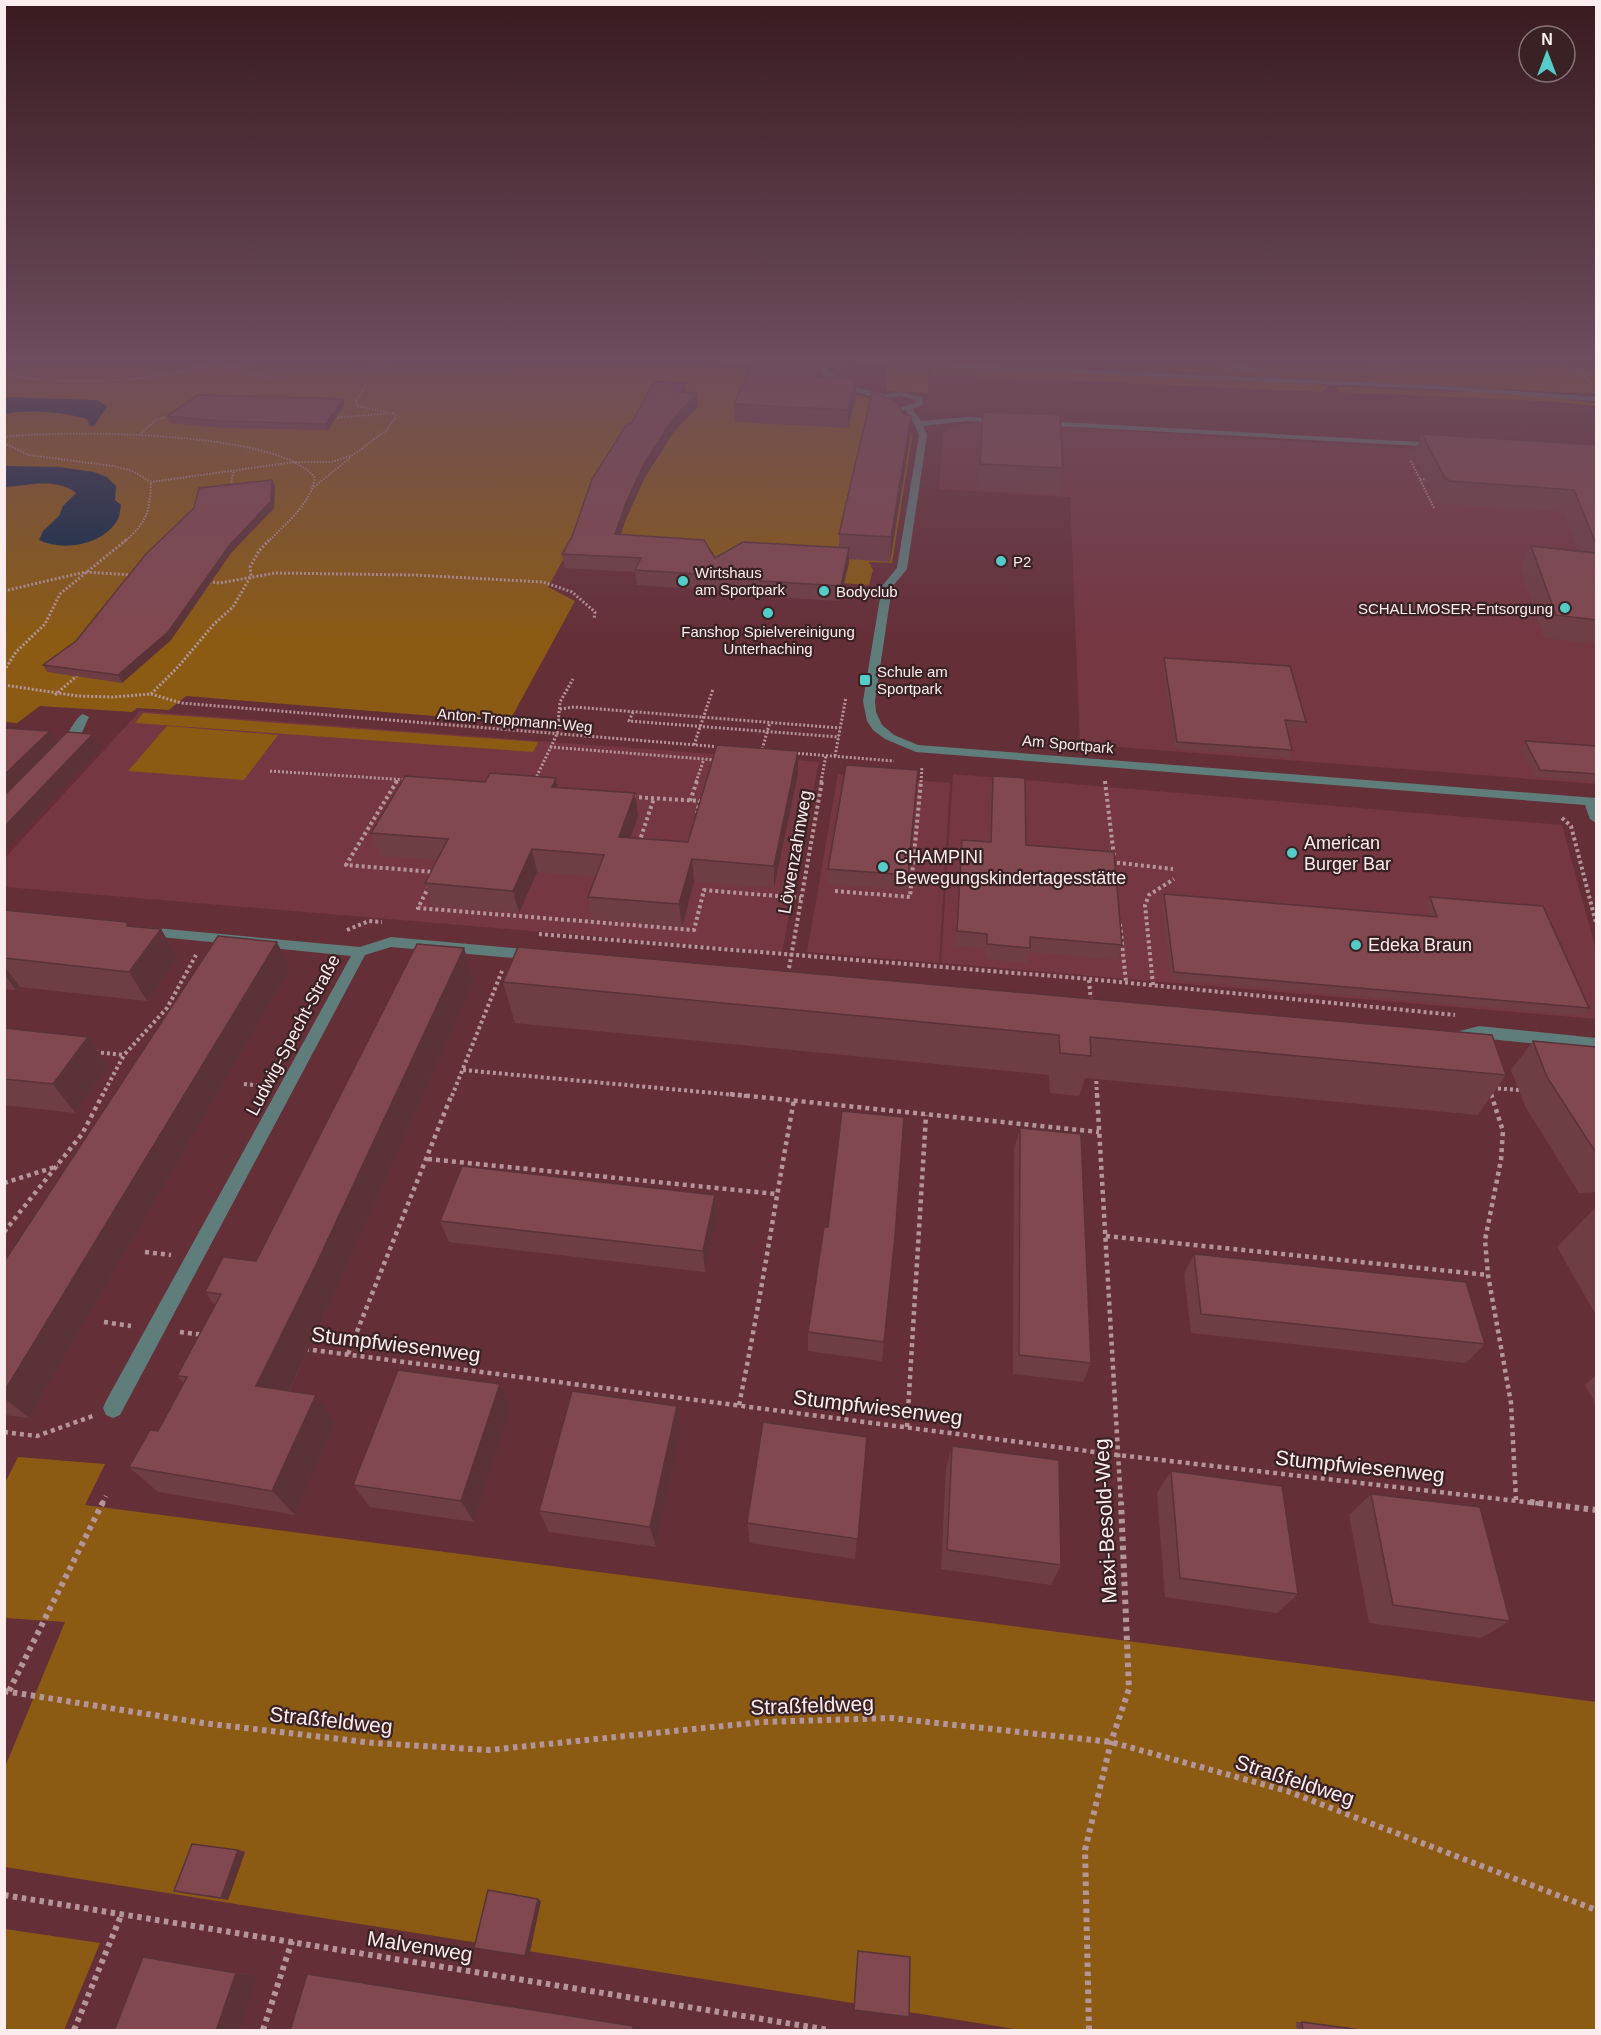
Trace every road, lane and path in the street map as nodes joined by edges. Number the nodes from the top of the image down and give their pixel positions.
1 (21, 451) edge
2 (260, 451) edge
3 (358, 451) edge
4 (920, 451) edge
5 (1406, 452) dead end
6 (353, 455) junction
7 (295, 462) junction
8 (234, 471) junction
9 (1420, 479) junction
10 (1441, 481) edge
11 (151, 482) junction
12 (313, 488) junction
13 (230, 495) edge
14 (1434, 508) dead end
15 (85, 572) junction
16 (142, 575) edge
17 (251, 576) junction
18 (209, 582) edge
19 (11, 590) junction
20 (4, 591) edge
21 (4, 596) edge
22 (594, 619) dead end
23 (4, 671) edge
24 (80, 674) edge
25 (573, 679) dead end
26 (4, 685) edge
27 (713, 689) dead end
28 (152, 694) junction
29 (54, 695) junction
30 (560, 709) junction
31 (633, 712) junction
32 (83, 717) dead end
33 (704, 717) junction
34 (558, 720) junction
35 (572, 721) dead end
36 (770, 722) junction
37 (700, 726) junction
38 (840, 728) dead end
39 (767, 732) junction
40 (557, 734) junction
41 (838, 737) dead end
42 (694, 745) junction
43 (550, 747) junction
44 (728, 748) edge
45 (751, 749) edge
46 (764, 750) junction
47 (788, 752) edge
48 (58, 755) edge
49 (826, 755) junction
50 (760, 756) edge
51 (704, 759) junction
52 (878, 759) dead end
53 (720, 760) edge
54 (922, 763) dead end
55 (270, 771) dead end
56 (1105, 777) dead end
57 (396, 780) junction
58 (419, 781) edge
59 (531, 789) edge
60 (632, 797) edge
61 (654, 798) junction
62 (690, 801) junction
63 (1593, 802) edge
64 (1557, 815) dead end
65 (1596, 819) edge
66 (694, 822) edge
67 (638, 849) edge
68 (1105, 857) edge
69 (1114, 864) junction
70 (1173, 869) dead end
71 (1174, 879) dead end
72 (835, 891) dead end
73 (801, 898) junction
74 (392, 923) dead end
75 (1120, 923) edge
76 (1596, 923) edge
77 (129, 930) edge
78 (533, 934) dead end
79 (208, 938) junction
80 (331, 950) junction
81 (360, 952) junction
82 (791, 954) junction
83 (556, 956) edge
84 (502, 970) dead end
85 (788, 977) edge
86 (1089, 979) junction
87 (1126, 983) junction
88 (1153, 985) junction
89 (1091, 1004) edge
90 (1456, 1015) dead end
91 (1434, 1044) edge
92 (1596, 1044) edge
93 (91, 1051) dead end
94 (124, 1055) junction
95 (1095, 1066) edge
96 (463, 1070) junction
97 (1519, 1090) dead end
98 (794, 1100) junction
99 (926, 1115) junction
100 (1099, 1132) junction
101 (428, 1159) junction
102 (58, 1166) junction
103 (4, 1183) edge
104 (776, 1194) junction
105 (4, 1232) edge
106 (1106, 1236) junction
107 (1488, 1275) junction
108 (156, 1329) junction
109 (207, 1336) edge
110 (303, 1348) dead end
111 (348, 1354) junction
112 (739, 1405) junction
113 (113, 1408) joint
114 (907, 1427) junction
115 (4, 1432) edge
116 (1118, 1455) junction
117 (106, 1496) dead end
118 (1516, 1500) junction
119 (1596, 1510) edge
120 (7, 1691) edge
121 (1111, 1742) junction
122 (4, 1895) edge
123 (1596, 1910) edge
124 (122, 1913) junction
125 (292, 1941) junction
126 (74, 2031) edge
127 (263, 2031) edge
128 (829, 2031) edge
129 (1089, 2031) edge

1 - 11 path
2 - 7 path
3 - 6 path
4 - 63 street, Am Sportpark
5 - 9 path
6 - 7 path
6 - 12 path
7 - 8 path
7 - 12 path
8 - 11 path
8 - 13 path
9 - 10 path
9 - 14 path
11 - 15 path
12 - 17 path
15 - 16 path
15 - 19 path
15 - 23 path
17 - 18 path
17 - 22 path
17 - 28 path
19 - 20 path
19 - 21 path
24 - 29 path
25 - 30 path
26 - 29 path
27 - 33 path
28 - 29 path
28 - 40 path, Anton-Troppmann-Weg
30 - 31 path
30 - 34 path
31 - 33 path
31 - 37 path
32 - 48 street
33 - 36 path
33 - 37 path
34 - 35 path
34 - 40 path
36 - 38 path
36 - 39 path
37 - 39 path
37 - 42 path
39 - 41 path
39 - 46 path
40 - 42 path, Anton-Troppmann-Weg
40 - 43 path
42 - 44 path, Anton-Troppmann-Weg
43 - 51 path
43 - 59 path
45 - 46 path
46 - 50 path
47 - 49 path
49 - 52 path
49 - 73 path, Löwenzahnweg
51 - 53 path
51 - 62 path
54 - 72 path
55 - 57 path
56 - 69 path
57 - 58 path
57 - 73 path
60 - 61 path
61 - 62 path
61 - 67 path
62 - 66 path
63 - 65 street
64 - 76 path
68 - 69 path
69 - 70 path
71 - 88 path
73 - 82 path, Löwenzahnweg
74 - 80 path
75 - 87 path
77 - 79 street
78 - 82 path
79 - 80 street
79 - 94 path
80 - 81 street
81 - 83 street, Ludwig-Specht-Straße
81 - 108 street, Ludwig-Specht-Straße
82 - 85 path, Löwenzahnweg
82 - 86 path
84 - 96 path
86 - 87 path
86 - 89 path
87 - 88 path
88 - 90 path
91 - 92 street
93 - 94 path
94 - 102 path
95 - 100 path, Maxi-Besold-Weg
96 - 98 path
96 - 101 path
97 - 107 path
98 - 99 path
98 - 104 path
99 - 100 path
99 - 114 path
100 - 106 path, Maxi-Besold-Weg
101 - 104 path
101 - 111 path
102 - 103 path
102 - 105 path
104 - 112 path
106 - 107 path
106 - 116 path, Maxi-Besold-Weg
107 - 118 path
108 - 109 path
108 - 113 street, Ludwig-Specht-Straße
110 - 111 path, Stumpfwiesenweg
111 - 112 path, Stumpfwiesenweg
112 - 114 path, Stumpfwiesenweg
113 - 115 path
114 - 116 path, Stumpfwiesenweg
116 - 118 path, Stumpfwiesenweg
116 - 121 path, Maxi-Besold-Weg
117 - 120 path
118 - 119 path, Stumpfwiesenweg
120 - 121 path, Straßfeldweg
121 - 123 path, Straßfeldweg
121 - 129 path, Maxi-Besold-Weg
122 - 124 path, Malvenweg
124 - 125 path, Malvenweg
124 - 126 path
125 - 127 path
125 - 128 path, Malvenweg

